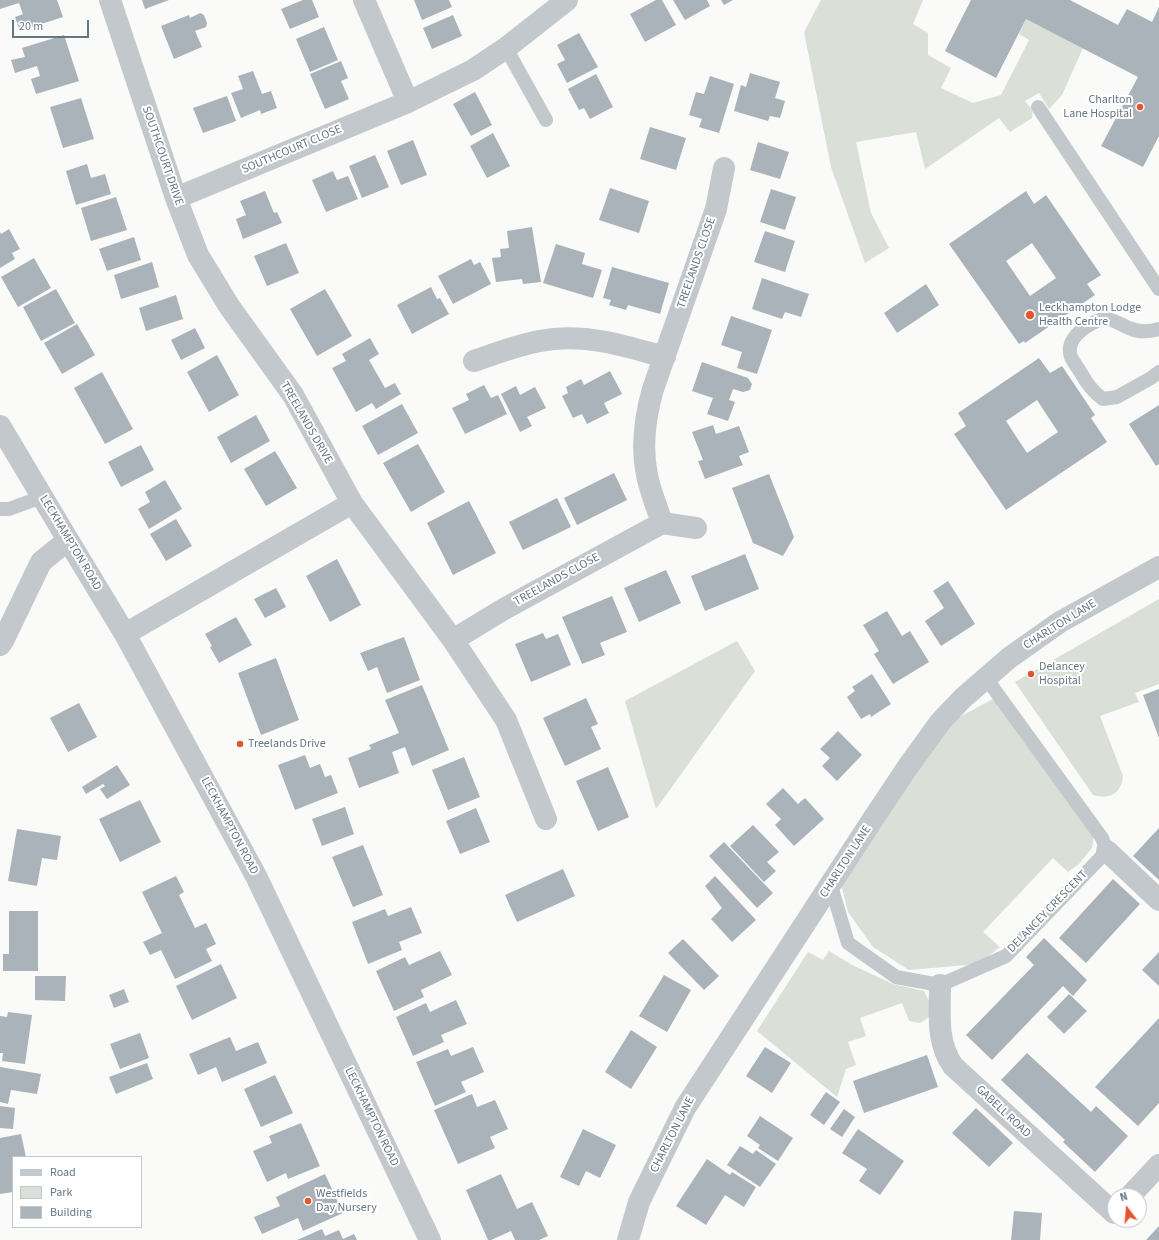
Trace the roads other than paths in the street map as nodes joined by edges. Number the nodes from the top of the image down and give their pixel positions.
1 (110, 0) edge
2 (364, 0) edge
3 (567, 0) edge
4 (506, 48) junction
5 (408, 102) junction
6 (1038, 107) dead end
7 (546, 120) dead end
8 (724, 168) dead end
9 (176, 198) junction
10 (1159, 289) edge
11 (228, 306) joint
12 (1159, 329) edge
13 (665, 357) junction
14 (474, 361) dead end
15 (1159, 372) edge
16 (0, 426) edge
17 (42, 497) junction
18 (352, 503) junction
19 (0, 509) edge
20 (662, 523) junction
21 (696, 528) dead end
22 (68, 540) junction
23 (1159, 567) edge
24 (125, 634) junction
25 (453, 640) junction
26 (0, 645) edge
27 (986, 678) junction
28 (546, 819) dead end
29 (1107, 851) junction
30 (831, 886) junction
31 (1159, 900) edge
32 (940, 985) junction
33 (1159, 1165) edge
34 (1137, 1188) edge
35 (1107, 1207) edge
36 (430, 1240) edge
37 (628, 1240) edge

1 - 9 street, SOUTHCOURT DRIVE
2 - 5 street
3 - 4 street, SOUTHCOURT CLOSE
4 - 5 street, SOUTHCOURT CLOSE
4 - 7 lane
5 - 9 street, SOUTHCOURT CLOSE
6 - 10 lane
8 - 13 street, TREELANDS CLOSE
9 - 11 street, SOUTHCOURT DRIVE
11 - 18 street, TREELANDS DRIVE
12 - 15 lane
13 - 14 street
13 - 20 street, TREELANDS CLOSE
16 - 17 street, LECKHAMPTON ROAD
17 - 19 lane
17 - 22 street, LECKHAMPTON ROAD
18 - 24 street
18 - 25 street, TREELANDS DRIVE
20 - 21 street
20 - 25 street, TREELANDS CLOSE
22 - 24 street, LECKHAMPTON ROAD
22 - 26 street
23 - 27 street, CHARLTON LANE
24 - 36 street, LECKHAMPTON ROAD
25 - 28 street, TREELANDS DRIVE
27 - 29 lane
27 - 30 street, CHARLTON LANE
29 - 31 street
29 - 32 lane, DELANCEY CRESCENT
30 - 32 lane
30 - 37 street, CHARLTON LANE
32 - 35 street, GABELL ROAD
33 - 34 street

